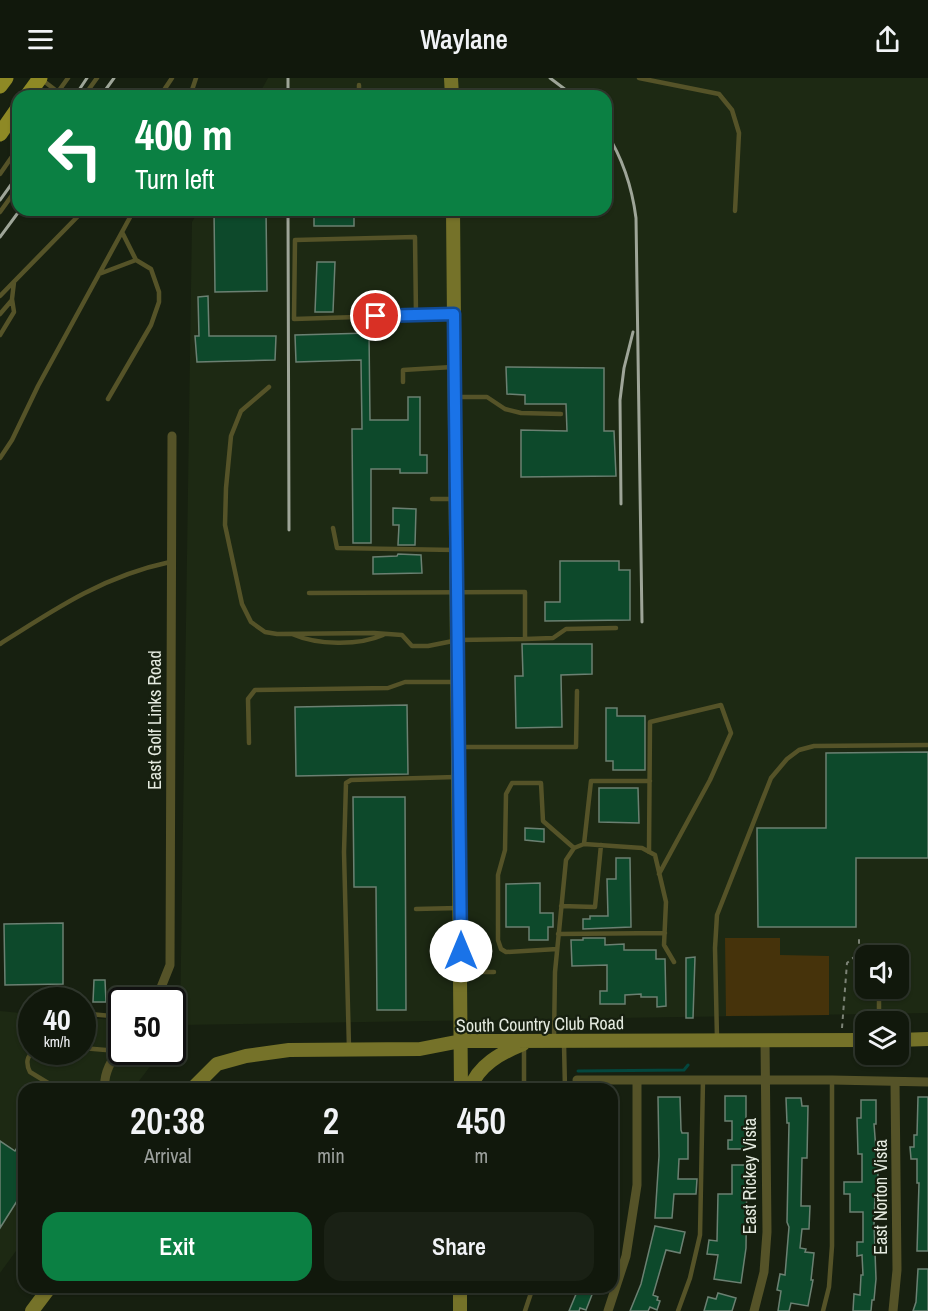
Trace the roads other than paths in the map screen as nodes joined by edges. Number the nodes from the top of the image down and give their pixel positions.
1 (6, 78) edge
2 (39, 78) edge
3 (639, 78) edge
4 (359, 85) dead end
5 (0, 86) edge
6 (52, 90) edge
7 (359, 90) edge
8 (12, 117) edge
9 (0, 134) edge
10 (12, 157) edge
11 (0, 174) edge
12 (12, 195) edge
13 (735, 211) dead end
14 (0, 212) edge
15 (78, 216) edge
16 (131, 216) edge
17 (453, 216) edge
18 (122, 232) junction
19 (136, 260) junction
20 (99, 274) junction
21 (14, 282) junction
22 (0, 296) edge
23 (12, 299) junction
24 (0, 314) edge
25 (454, 314) junction
26 (417, 315) junction
27 (0, 335) edge
28 (455, 367) junction
29 (403, 382) dead end
30 (269, 387) dead end
31 (455, 397) junction
32 (108, 399) dead end
33 (561, 414) dead end
34 (172, 436) dead end
35 (0, 458) edge
36 (432, 499) dead end
37 (456, 499) junction
38 (333, 528) dead end
39 (457, 550) junction
40 (170, 562) junction
41 (457, 592) junction
42 (309, 593) dead end
43 (616, 628) dead end
44 (290, 634) junction
45 (385, 634) junction
46 (525, 639) junction
47 (458, 640) junction
48 (0, 644) edge
49 (458, 682) junction
50 (577, 691) dead end
51 (249, 743) dead end
52 (928, 745) edge
53 (459, 747) junction
54 (459, 777) junction
55 (650, 781) junction
56 (584, 844) junction
57 (601, 845) junction
58 (574, 848) junction
59 (649, 852) junction
60 (659, 874) junction
61 (561, 906) junction
62 (460, 908) junction
63 (416, 909) dead end
64 (665, 933) junction
65 (558, 934) junction
66 (557, 949) junction
67 (674, 963) dead end
68 (461, 972) junction
69 (494, 972) dead end
70 (161, 987) edge
71 (928, 1039) edge
72 (765, 1040) junction
73 (855, 1040) edge
74 (909, 1040) edge
75 (461, 1041) junction
76 (559, 1041) junction
77 (717, 1041) junction
78 (528, 1042) junction
79 (349, 1050) junction
80 (28, 1065) edge
81 (109, 1065) edge
82 (703, 1079) junction
83 (577, 1080) dead end
84 (637, 1080) junction
85 (765, 1080) junction
86 (832, 1080) junction
87 (524, 1082) dead end
88 (895, 1082) junction
89 (928, 1082) edge
90 (48, 1083) edge
91 (104, 1083) edge
92 (198, 1083) edge
93 (461, 1083) edge
94 (472, 1083) edge
95 (563, 1083) edge
96 (618, 1281) edge
97 (46, 1293) edge
98 (460, 1293) edge
99 (531, 1293) edge
100 (614, 1293) edge
101 (32, 1311) edge
102 (460, 1311) edge
103 (525, 1311) edge
104 (608, 1311) edge
105 (678, 1311) edge
106 (754, 1311) edge
107 (823, 1311) edge
108 (893, 1311) edge

1 - 5 main road
2 - 6 lane
3 - 13 lane
4 - 7 lane
8 - 9 main road
10 - 11 lane
12 - 14 lane
15 - 21 lane
16 - 18 lane
17 - 25 main road
18 - 19 lane
18 - 20 lane
19 - 20 lane
19 - 32 lane
20 - 35 lane
21 - 22 lane
21 - 23 lane
23 - 24 lane
23 - 27 lane
25 - 26 lane
25 - 28 main road
26 - 26 lane
28 - 29 lane
28 - 31 main road
30 - 44 lane
31 - 33 lane
31 - 37 main road
34 - 40 street, East Golf Links Road
36 - 37 lane
37 - 39 main road
38 - 39 lane
39 - 41 main road
40 - 48 lane
40 - 70 street, East Golf Links Road
41 - 42 lane
41 - 46 lane
41 - 47 main road
43 - 46 lane
44 - 45 lane
44 - 45 lane
45 - 47 lane
46 - 47 lane
47 - 49 main road
49 - 51 lane
49 - 53 main road
50 - 53 lane
52 - 77 lane
53 - 54 main road
54 - 62 main road
54 - 79 lane
55 - 56 lane
55 - 59 lane
55 - 60 lane
56 - 57 lane
56 - 58 lane
57 - 59 lane
57 - 61 lane
58 - 61 lane
58 - 66 lane
59 - 60 lane
60 - 64 lane
61 - 65 lane
62 - 63 lane
62 - 68 main road
64 - 65 lane
64 - 67 lane
65 - 66 lane
66 - 76 lane
68 - 69 lane
68 - 75 main road
71 - 74 main road
72 - 73 main road, South Country Club Road
72 - 77 main road, South Country Club Road
72 - 85 street, East Rickey Vista
75 - 78 main road, South Country Club Road
75 - 79 main road, South Country Club Road
75 - 93 main road
76 - 77 main road, South Country Club Road
76 - 78 main road, South Country Club Road
76 - 95 lane
78 - 87 lane
78 - 94 main road
79 - 92 main road, South Country Club Road
80 - 90 lane
81 - 91 street
82 - 84 street
82 - 85 street
82 - 105 lane
83 - 84 street
84 - 96 street
85 - 86 street
85 - 106 street, East Rickey Vista
86 - 88 street
86 - 107 lane
88 - 89 street
88 - 108 street, East Norton Vista
97 - 101 main road
98 - 102 main road
99 - 103 lane
100 - 104 street

